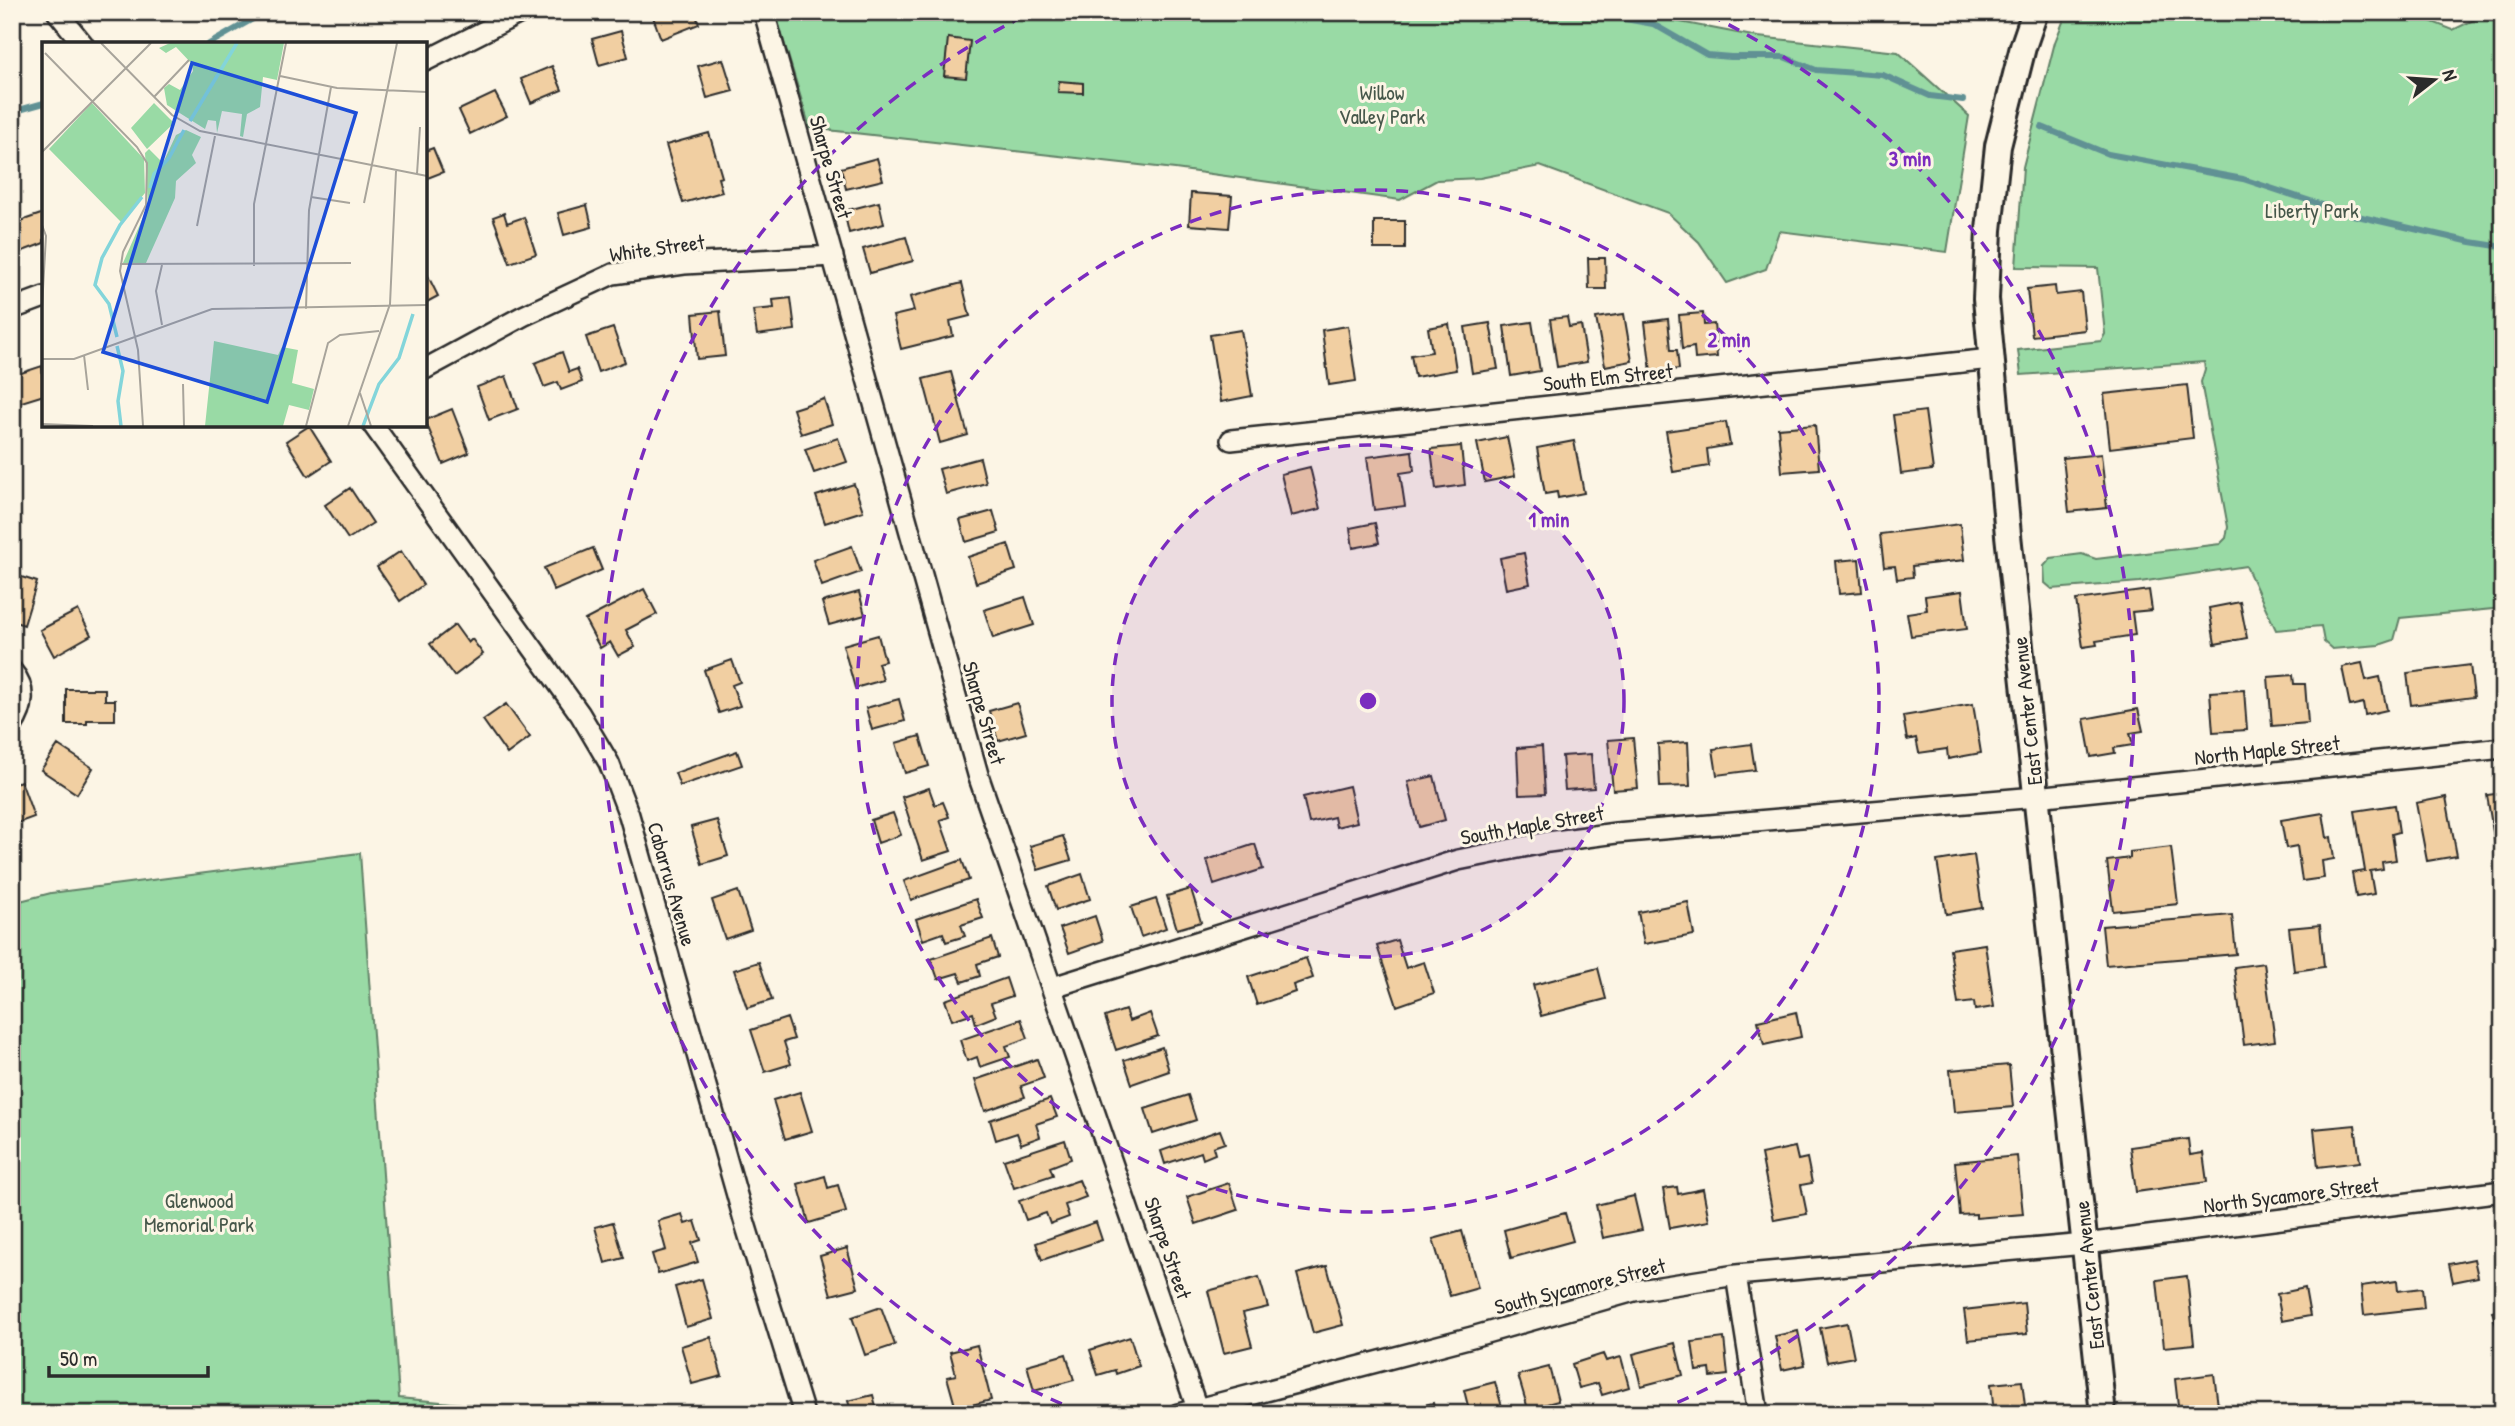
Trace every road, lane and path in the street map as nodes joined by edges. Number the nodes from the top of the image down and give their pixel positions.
1 (57, 12) edge
2 (522, 12) edge
3 (764, 12) edge
4 (2035, 12) edge
5 (81, 42) edge
6 (427, 60) edge
7 (833, 256) junction
8 (42, 298) edge
9 (12, 309) edge
10 (1991, 359) junction
11 (427, 368) edge
12 (374, 427) edge
13 (1231, 440) dead end
14 (12, 671) edge
15 (12, 726) edge
16 (2503, 748) edge
17 (2036, 797) junction
18 (1053, 987) junction
19 (2503, 1191) edge
20 (2085, 1244) junction
21 (1736, 1275) junction
22 (1198, 1411) edge
23 (804, 1414) edge
24 (1178, 1414) edge
25 (1759, 1414) edge
26 (2104, 1414) edge

1 - 5 street
2 - 6 street
3 - 7 street, Sharpe Street
4 - 10 street, East Center Avenue
7 - 11 street, White Street
7 - 18 street, Sharpe Street
8 - 9 street
10 - 13 street, South Elm Street
10 - 17 street, East Center Avenue
12 - 23 street, Cabarrus Avenue
14 - 15 street
16 - 17 street, North Maple Street
17 - 18 street, South Maple Street
17 - 20 street, East Center Avenue
18 - 22 street, Sharpe Street
19 - 20 street, North Sycamore Street
20 - 21 street, South Sycamore Street
20 - 26 street, East Center Avenue
21 - 22 street, South Sycamore Street
21 - 25 street
22 - 24 street, South Sycamore Street

